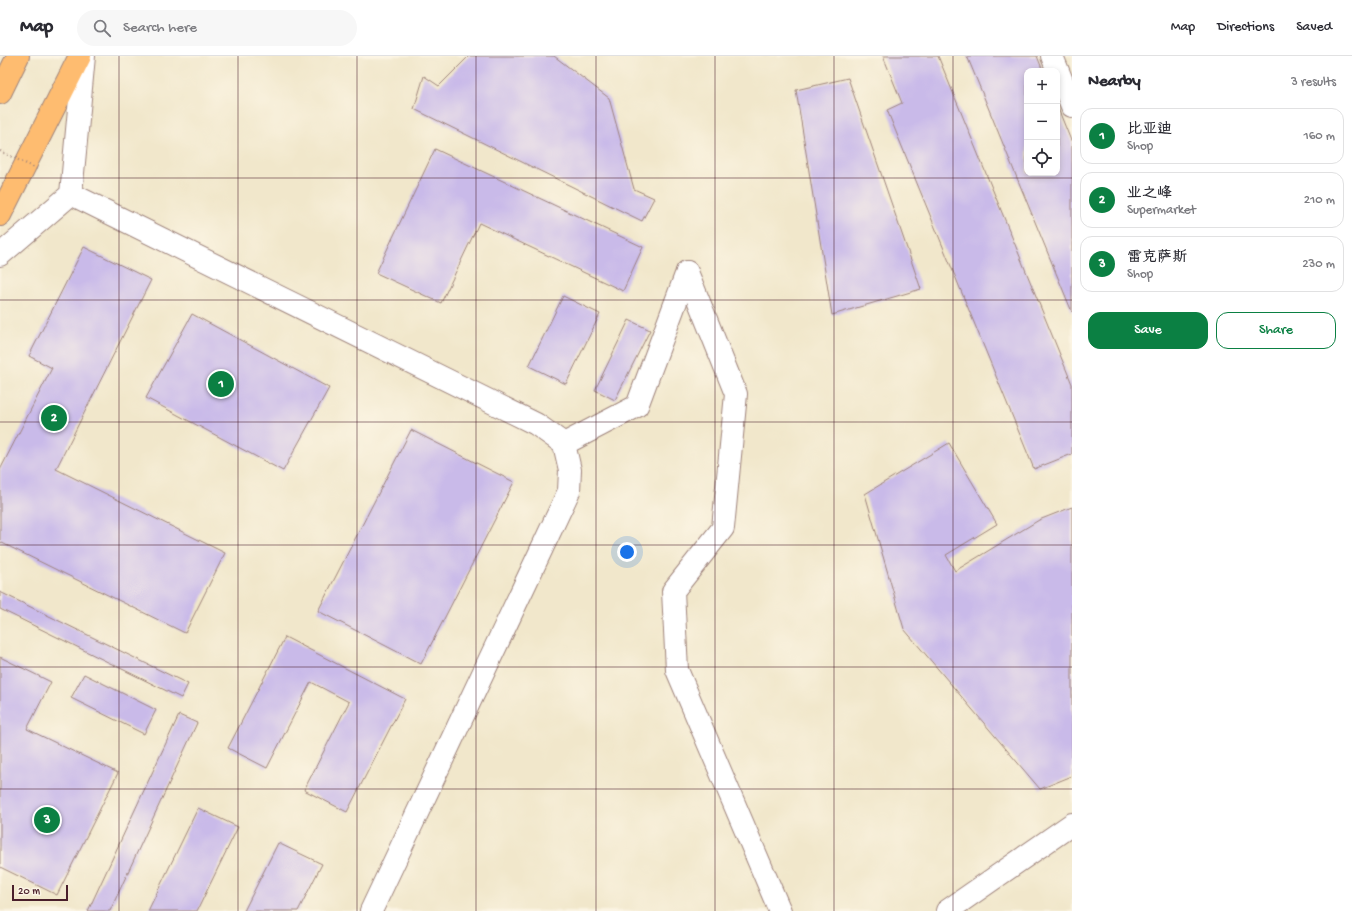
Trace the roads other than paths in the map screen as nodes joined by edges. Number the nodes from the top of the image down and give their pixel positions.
1 (18, 56) edge
2 (80, 56) edge
3 (84, 56) edge
4 (1052, 56) edge
5 (0, 93) edge
6 (1072, 106) edge
7 (71, 194) junction
8 (0, 215) edge
9 (0, 255) edge
10 (564, 444) junction
11 (1072, 824) edge
12 (371, 911) edge
13 (780, 911) edge
14 (948, 911) edge

1 - 5 main road
2 - 8 main road
3 - 7 street
4 - 6 street
7 - 9 street
7 - 10 street
10 - 12 street
10 - 13 street
11 - 14 street

